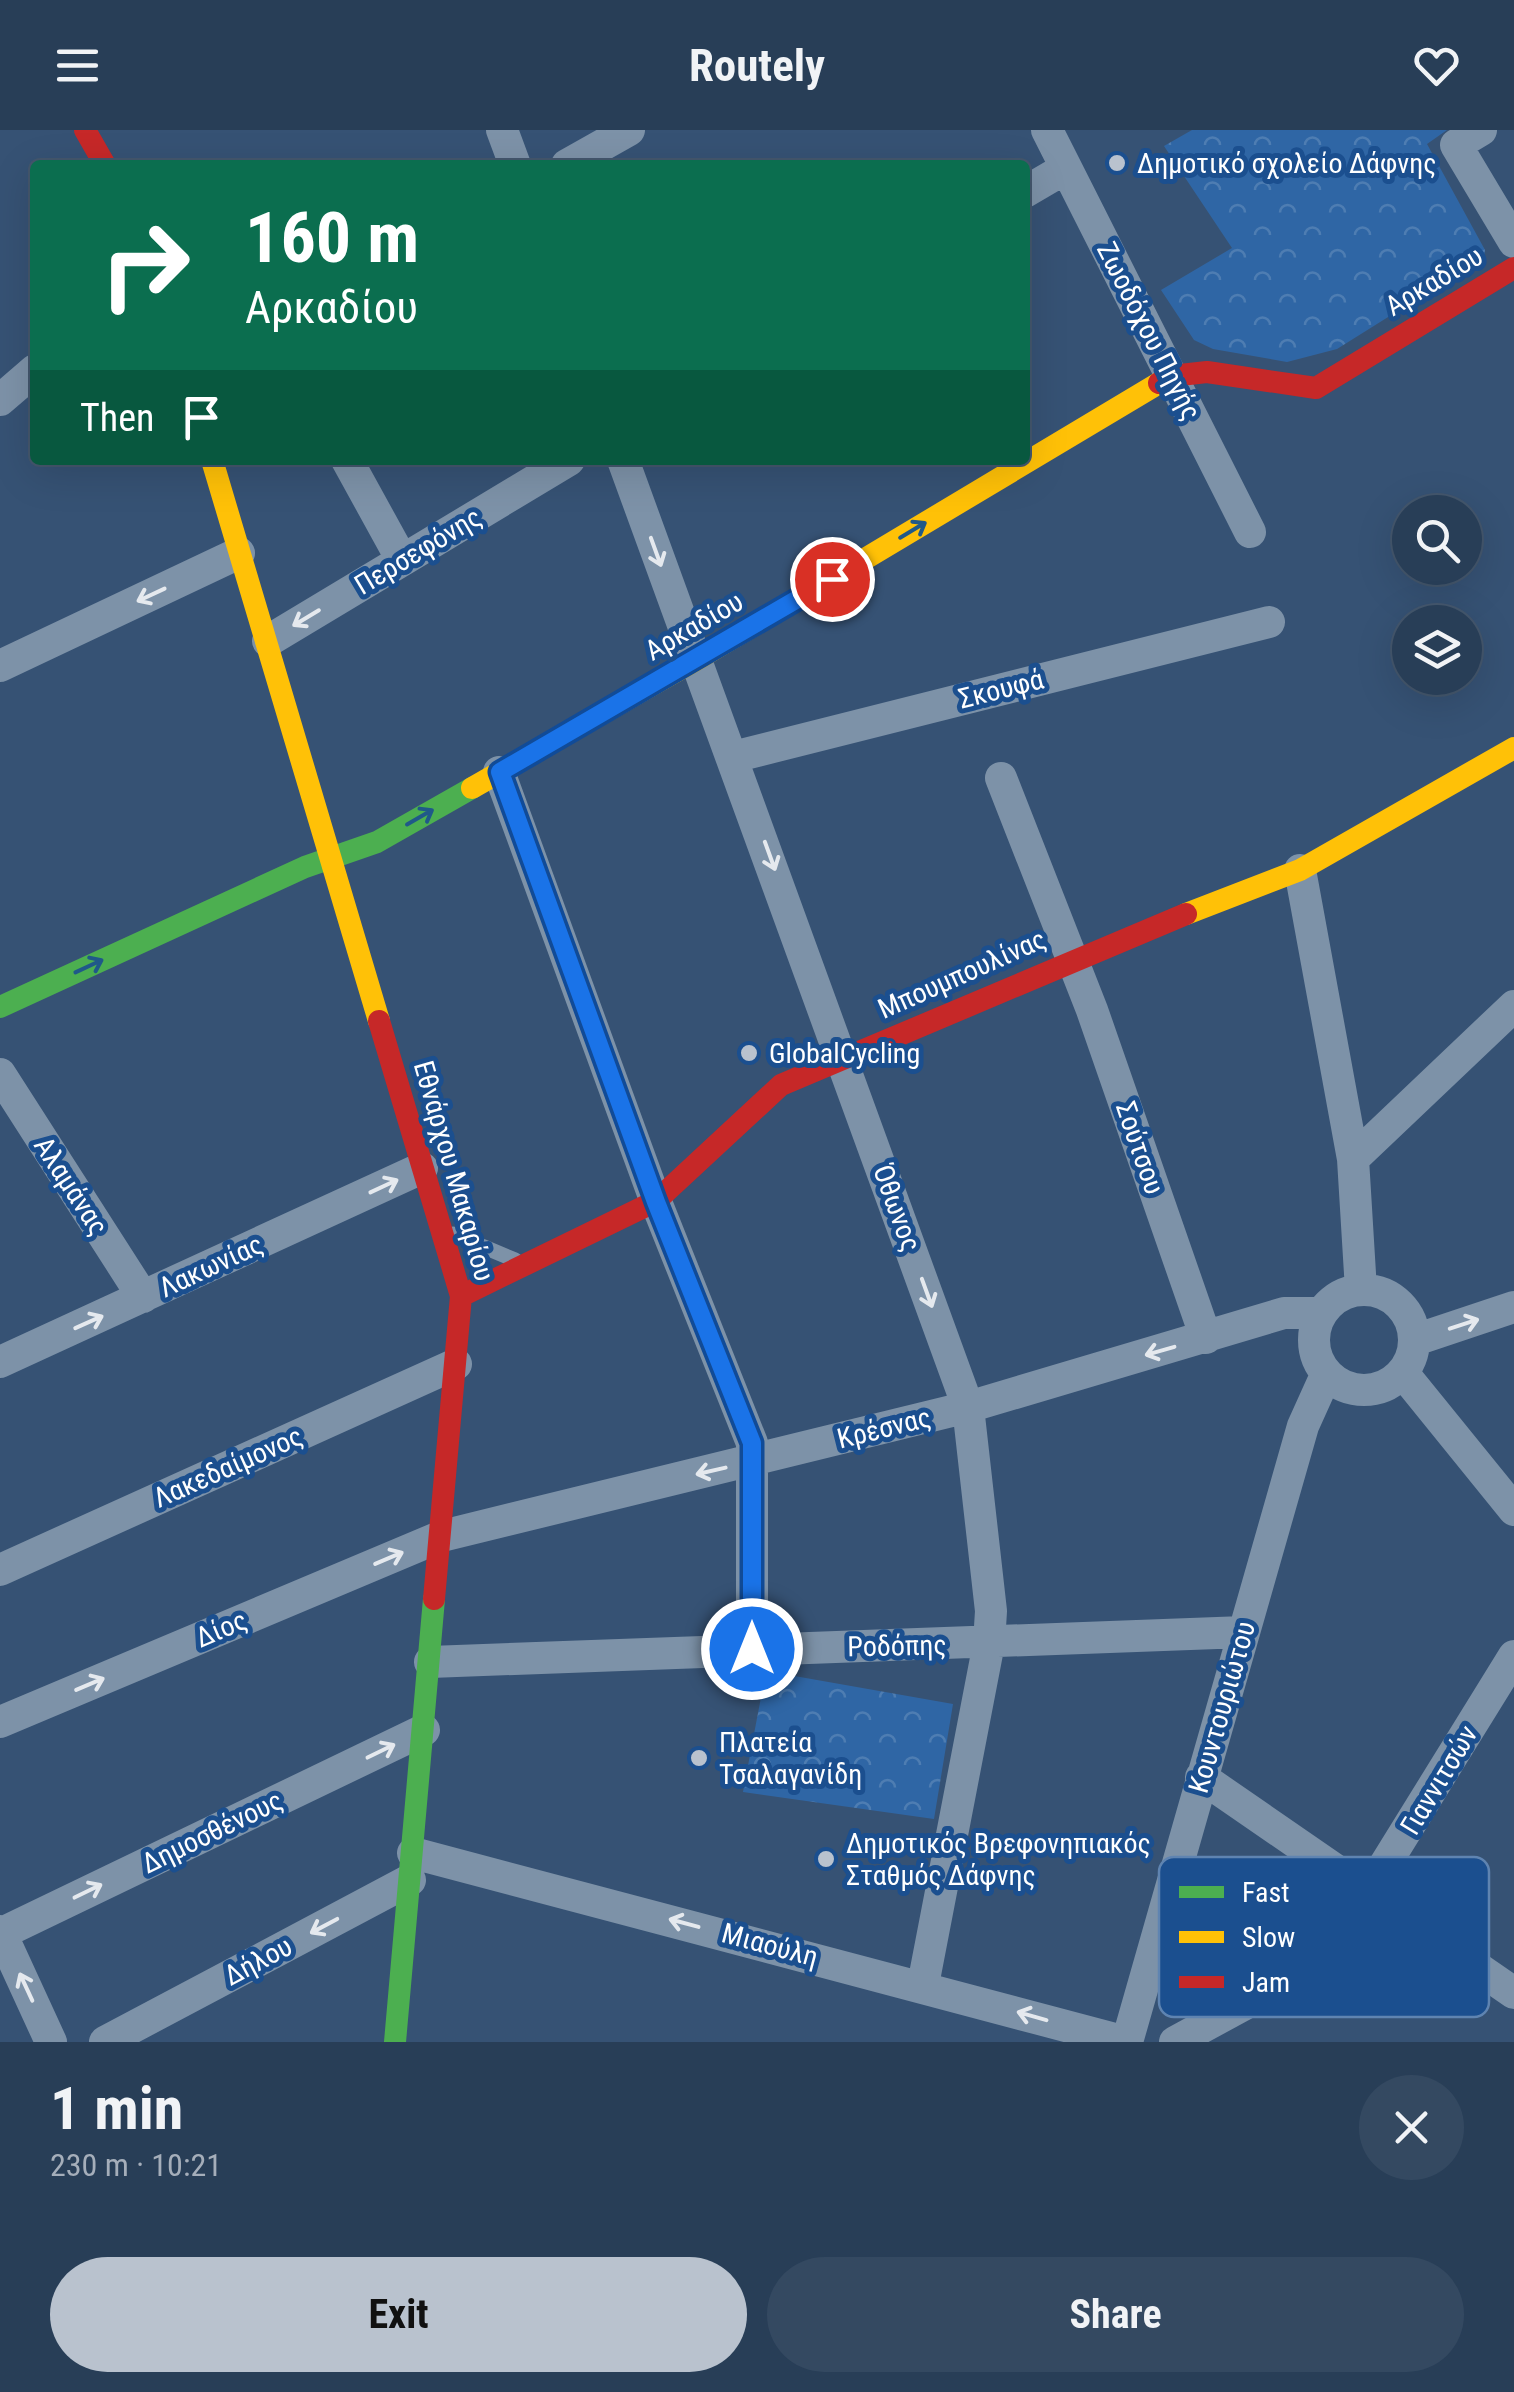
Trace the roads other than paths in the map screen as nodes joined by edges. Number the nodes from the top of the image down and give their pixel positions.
1 (85, 130) edge
2 (502, 130) edge
3 (629, 130) edge
4 (1047, 130) edge
5 (1468, 138) edge
6 (102, 160) edge
7 (512, 160) edge
8 (576, 160) edge
9 (1066, 168) junction
10 (1030, 189) edge
11 (1514, 242) edge
12 (1514, 268) edge
13 (30, 374) edge
14 (1171, 376) junction
15 (0, 400) edge
16 (1030, 460) edge
17 (213, 465) edge
18 (350, 465) edge
19 (561, 465) edge
20 (624, 465) edge
21 (1022, 465) edge
22 (1250, 532) dead end
23 (239, 552) junction
24 (402, 560) junction
25 (1269, 622) dead end
26 (268, 641) junction
27 (5, 654) edge
28 (696, 660) junction
29 (1514, 748) edge
30 (734, 757) junction
31 (500, 772) junction
32 (1001, 778) dead end
33 (332, 858) junction
34 (1300, 870) junction
35 (1070, 959) junction
36 (1514, 1006) edge
37 (0, 1007) edge
38 (842, 1058) junction
39 (0, 1074) edge
40 (1353, 1159) junction
41 (422, 1168) junction
42 (656, 1201) junction
43 (441, 1229) junction
44 (528, 1265) junction
45 (1361, 1290) junction
46 (461, 1296) junction
47 (143, 1297) junction
48 (1514, 1308) edge
49 (1322, 1313) junction
50 (1206, 1338) junction
51 (1415, 1340) junction
52 (0, 1362) edge
53 (456, 1364) junction
54 (1403, 1373) junction
55 (1326, 1374) junction
56 (968, 1407) junction
57 (752, 1461) junction
58 (1514, 1510) edge
59 (442, 1536) junction
60 (0, 1570) edge
61 (1244, 1632) junction
62 (989, 1644) junction
63 (752, 1649) junction
64 (1514, 1656) edge
65 (430, 1662) junction
66 (0, 1722) edge
67 (424, 1730) junction
68 (1201, 1777) junction
69 (1178, 1857) edge
70 (1318, 1857) edge
71 (1393, 1857) edge
72 (412, 1866) junction
73 (1159, 1925) edge
74 (0, 1933) edge
75 (1489, 1976) edge
76 (923, 1985) junction
77 (1514, 1993) edge
78 (1223, 2017) edge
79 (51, 2042) edge
80 (105, 2042) edge
81 (395, 2042) edge
82 (1126, 2042) edge
83 (1174, 2042) edge

1 - 6 street
2 - 7 street
3 - 8 street
4 - 9 street, Ζωοδόχου Πηγής
5 - 11 street
9 - 10 street
9 - 14 street, Ζωοδόχου Πηγής
12 - 14 street, Αρκαδίου
13 - 15 street
16 -> 14 street, Αρκαδίου
14 - 22 street, Ζωοδόχου Πηγής
17 - 23 street, Εθνάρχου Μακαρίου
18 - 24 street
19 - 24 street, Περσεφόνης
20 -> 28 street, Όθωνος
28 -> 21 street, Αρκαδίου
23 - 26 street, Εθνάρχου Μακαρίου
23 -> 27 street
24 -> 26 street, Περσεφόνης
25 - 30 street, Σκουφά
26 - 33 street, Εθνάρχου Μακαρίου
28 - 30 street, Όθωνος
28 - 31 street, Αρκαδίου
29 - 34 street, Μπουμπουλίνας
30 -> 38 street, Όθωνος
33 -> 31 street, Αρκαδίου
31 - 42 street
32 - 35 street, Σούτσου
37 -> 33 street, Αρκαδίου
33 - 41 street, Εθνάρχου Μακαρίου
34 - 35 street, Μπουμπουλίνας
34 - 40 street
35 - 38 street, Μπουμπουλίνας
35 - 50 street, Σούτσου
36 - 40 street
38 - 42 street, Μπουμπουλίνας
38 -> 56 street, Όθωνος
39 - 47 street, Αλαμάνας
40 - 45 street
41 - 43 street, Εθνάρχου Μακαρίου
47 -> 41 street, Λακωνίας
42 - 44 street, Μπουμπουλίνας
42 - 57 street
43 - 44 lane
43 - 46 street, Εθνάρχου Μακαρίου
44 - 46 street, Μπουμπουλίνας
45 - 49 street
45 - 51 street
46 - 53 street, Εθνάρχου Μακαρίου
52 -> 47 street, Λακωνίας
51 -> 48 street
49 - 50 street, Κρέσνας
49 - 55 street
50 -> 56 street, Κρέσνας
51 - 54 street
53 - 59 street, Εθνάρχου Μακαρίου
53 - 60 street, Λακεδαίμονος
54 - 55 street
54 - 58 street
55 - 61 street, Κουντουριώτου
56 - 57 street, Κρέσνας
56 - 62 street, Όθωνος
57 -> 59 street, Κρέσνας
57 - 63 street
59 - 65 street, Εθνάρχου Μακαρίου
66 -> 59 street, Δίος
61 - 62 street, Ροδόπης
61 - 68 street, Κουντουριώτου
62 - 63 street, Ροδόπης
62 - 76 street, Όθωνος
63 - 65 street, Ροδόπης
64 - 71 street, Γιαννιτσών
65 - 67 street, Εθνάρχου Μακαρίου
67 - 72 street, Εθνάρχου Μακαρίου
74 -> 67 street, Δημοσθένους
68 - 69 street, Κουντουριώτου
68 - 70 street
76 -> 72 street, Μιαούλη
72 -> 80 street, Δήλου
72 - 81 street, Εθνάρχου Μακαρίου
73 - 82 street, Κουντουριώτου
79 -> 74 street
75 - 77 street
82 -> 76 street, Μιαούλη
78 - 83 street, Γιαννιτσών

